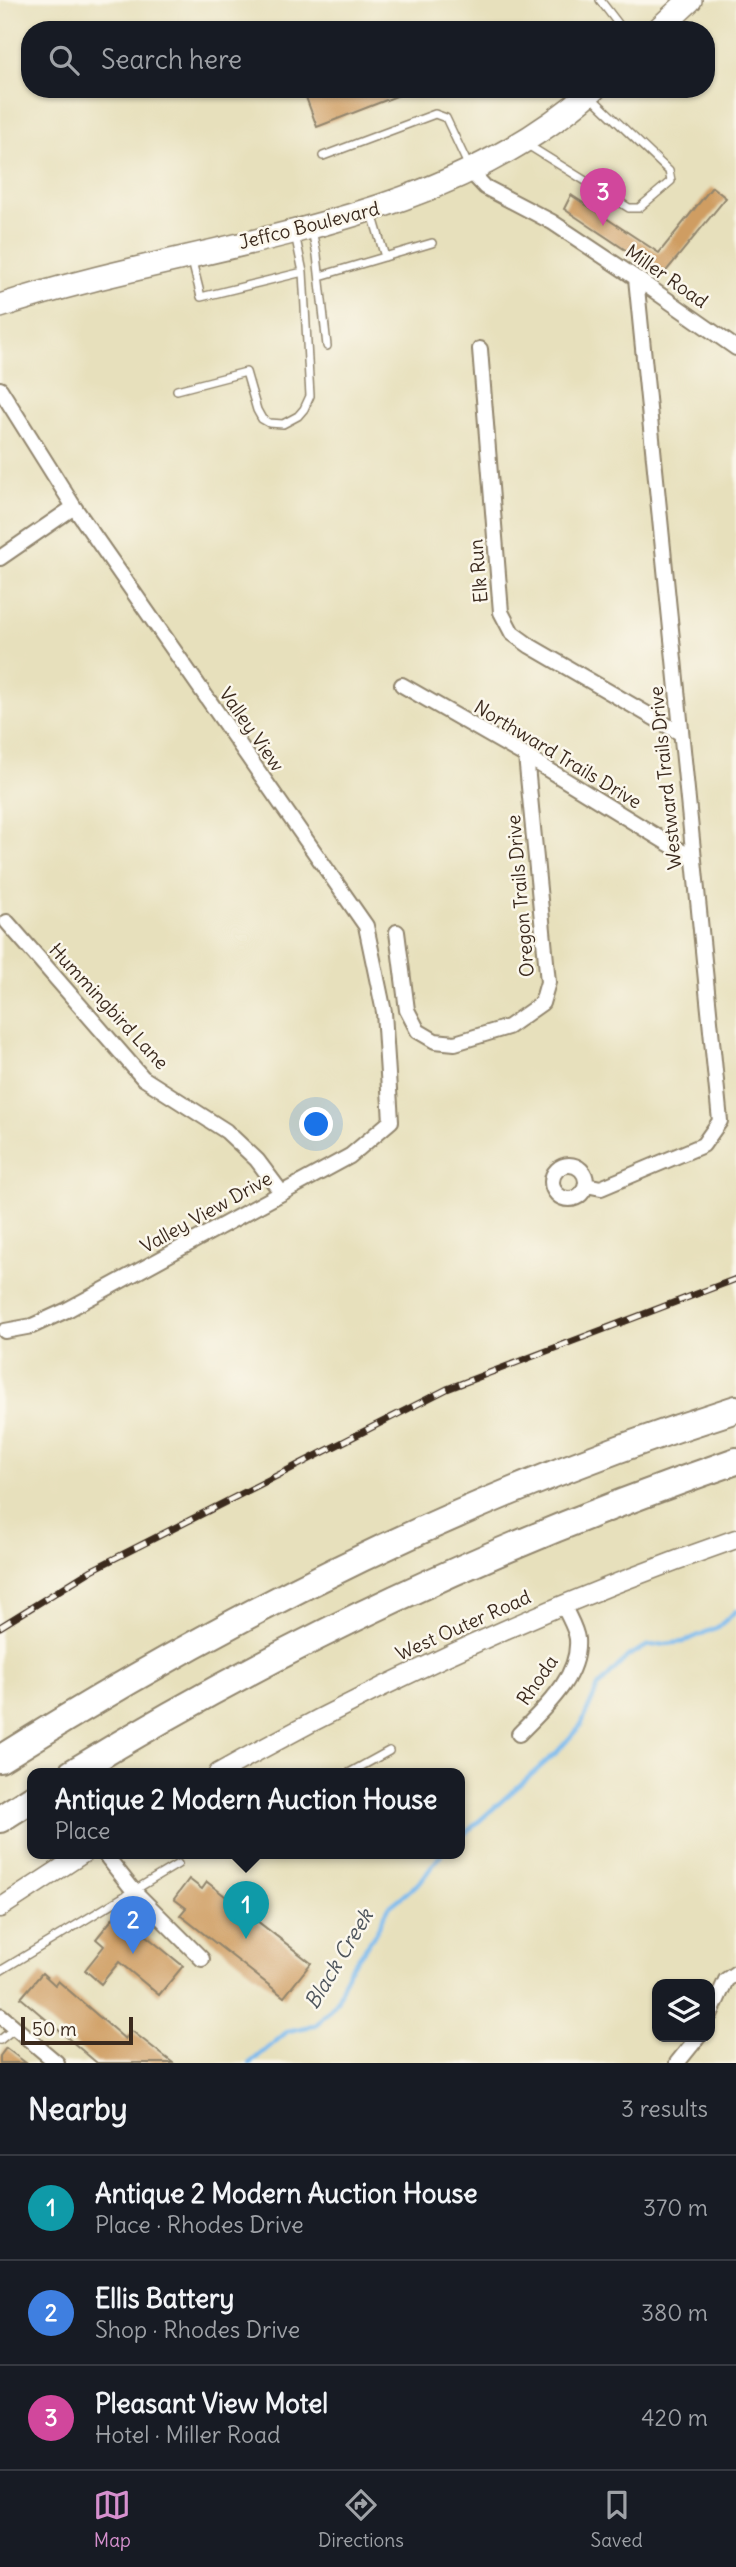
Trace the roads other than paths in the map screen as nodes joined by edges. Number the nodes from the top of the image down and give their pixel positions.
1 (600, 0) edge
2 (690, 0) edge
3 (616, 21) edge
4 (668, 21) edge
5 (583, 98) edge
6 (597, 98) edge
7 (523, 142) junction
8 (323, 156) dead end
9 (470, 171) junction
10 (371, 210) junction
11 (302, 228) junction
12 (432, 243) dead end
13 (191, 255) junction
14 (385, 257) junction
15 (303, 272) junction
16 (320, 276) junction
17 (636, 278) junction
18 (0, 306) edge
19 (327, 346) dead end
20 (736, 348) edge
21 (480, 349) dead end
22 (0, 389) edge
23 (177, 390) dead end
24 (74, 507) junction
25 (0, 558) edge
26 (402, 685) dead end
27 (680, 733) junction
28 (526, 756) junction
29 (692, 858) junction
30 (7, 922) dead end
31 (397, 932) dead end
32 (391, 1121) joint
33 (586, 1185) dead end
34 (281, 1192) junction
35 (2, 1331) edge
36 (736, 1409) edge
37 (736, 1461) edge
38 (736, 1539) edge
39 (563, 1604) junction
40 (519, 1734) dead end
41 (389, 1751) dead end
42 (0, 1759) edge
43 (81, 1768) edge
44 (227, 1768) edge
45 (358, 1768) edge
46 (27, 1802) edge
47 (0, 1819) edge
48 (75, 1859) edge
49 (109, 1859) edge
50 (178, 1864) dead end
51 (133, 1890) junction
52 (0, 1908) edge
53 (202, 1959) dead end
54 (0, 1971) edge
55 (736, 1973) edge
56 (715, 2004) edge
57 (0, 2015) edge
58 (16, 2027) junction
59 (0, 2040) edge
60 (694, 2042) edge
61 (40, 2058) edge
62 (57, 2063) edge
63 (677, 2063) edge

1 - 3 lane
2 - 4 main road
5 - 7 main road, Jeffco Boulevard
6 - 7 lane
7 - 9 main road, Jeffco Boulevard
8 - 9 lane
9 - 10 main road, Jeffco Boulevard
9 - 17 street, Miller Road
10 - 11 main road, Jeffco Boulevard
10 - 14 lane
11 - 13 main road, Jeffco Boulevard
11 - 15 lane
11 - 16 lane
12 - 14 lane
13 - 15 lane
13 - 18 main road, Jeffco Boulevard
14 - 16 lane
15 - 23 lane
16 - 19 lane
17 - 20 street, Miller Road
17 - 27 street, Westward Trails Drive
21 - 27 street, Elk Run
22 - 24 street, Valley View
24 - 25 street
24 - 32 street, Valley View
26 - 28 street, Northward Trails Drive
27 - 29 street, Westward Trails Drive
28 - 29 street, Northward Trails Drive
28 - 31 street, Oregon Trails Drive
29 - 33 street, Westward Trails Drive
30 - 34 street, Hummingbird Lane
32 - 34 street, Valley View Drive
34 - 35 street, Valley View Drive
36 - 42 highway
37 - 43 highway
38 - 39 street, West Outer Road
39 - 40 street, Rhoda
39 - 44 street, West Outer Road
41 - 45 lane
46 - 47 highway
48 - 52 street
49 - 51 street
50 - 51 lane
51 - 53 street
51 - 54 lane
55 - 56 street
57 - 58 street
58 - 59 lane
58 - 61 street
60 - 63 street
61 - 62 street

